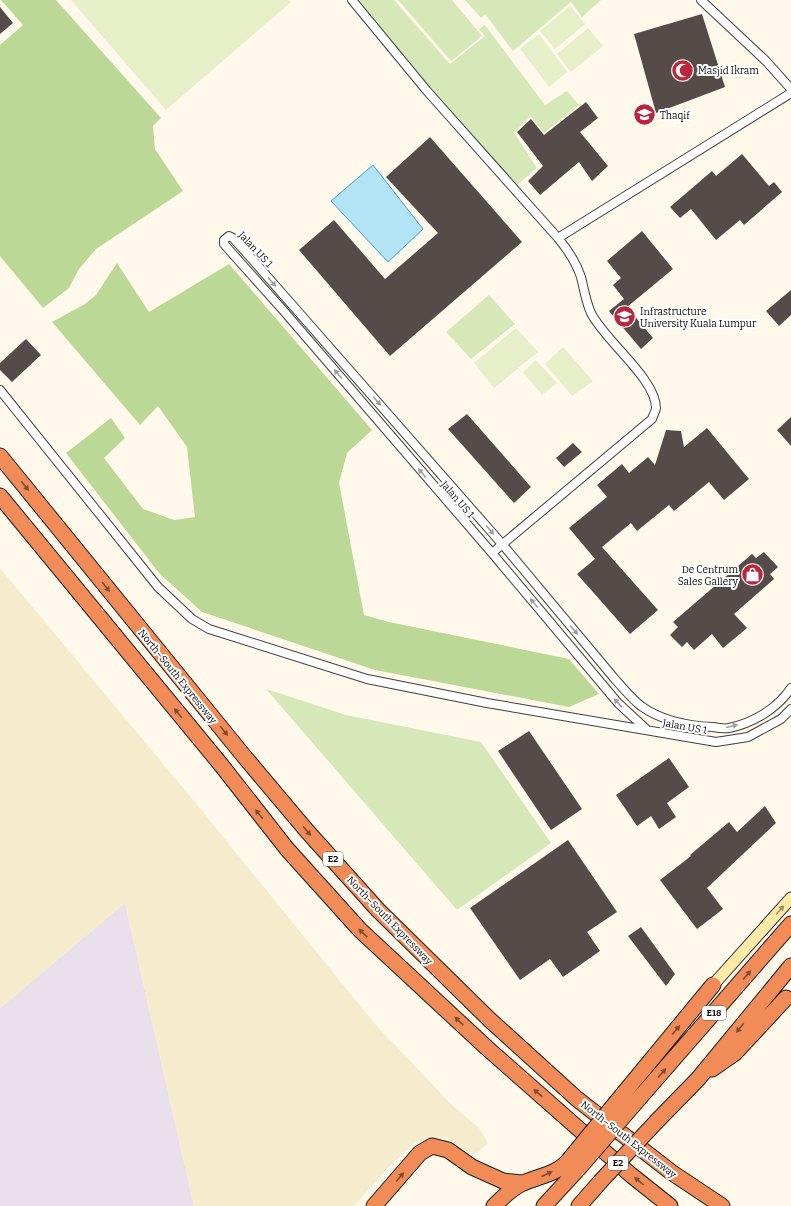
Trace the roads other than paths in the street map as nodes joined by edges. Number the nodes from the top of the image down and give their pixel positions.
1 (352, 0) edge
2 (701, 0) edge
3 (791, 89) edge
4 (791, 93) edge
5 (558, 238) junction
6 (0, 390) edge
7 (0, 456) edge
8 (0, 496) edge
9 (503, 545) junction
10 (492, 553) junction
11 (791, 688) edge
12 (791, 709) edge
13 (646, 729) junction
14 (791, 898) edge
15 (791, 924) edge
16 (791, 966) edge
17 (713, 985) joint
18 (788, 995) edge
19 (698, 1079) junction
20 (574, 1164) junction
21 (522, 1183) junction
22 (374, 1206) edge
23 (494, 1206) edge
24 (544, 1206) edge
25 (579, 1206) edge
26 (670, 1206) edge
27 (722, 1206) edge

1 - 5 street
2 - 3 street
4 - 5 street
5 - 9 street
6 - 13 street
7 -> 27 highway, North–South Expressway / E2
26 -> 8 highway, E2
9 - 10 street
10 -> 9 street, Jalan US 1
9 -> 11 street, Jalan US 1
13 -> 10 street, Jalan US 1
12 - 13 street, Jalan US 1
17 -> 14 main road
20 -> 15 highway, E18, bridge
16 -> 19 highway
20 -> 17 highway, bridge
18 - 19 highway
19 - 25 highway, bridge
21 -> 20 highway
20 - 24 highway, E18
22 -> 21 highway
21 - 23 highway

